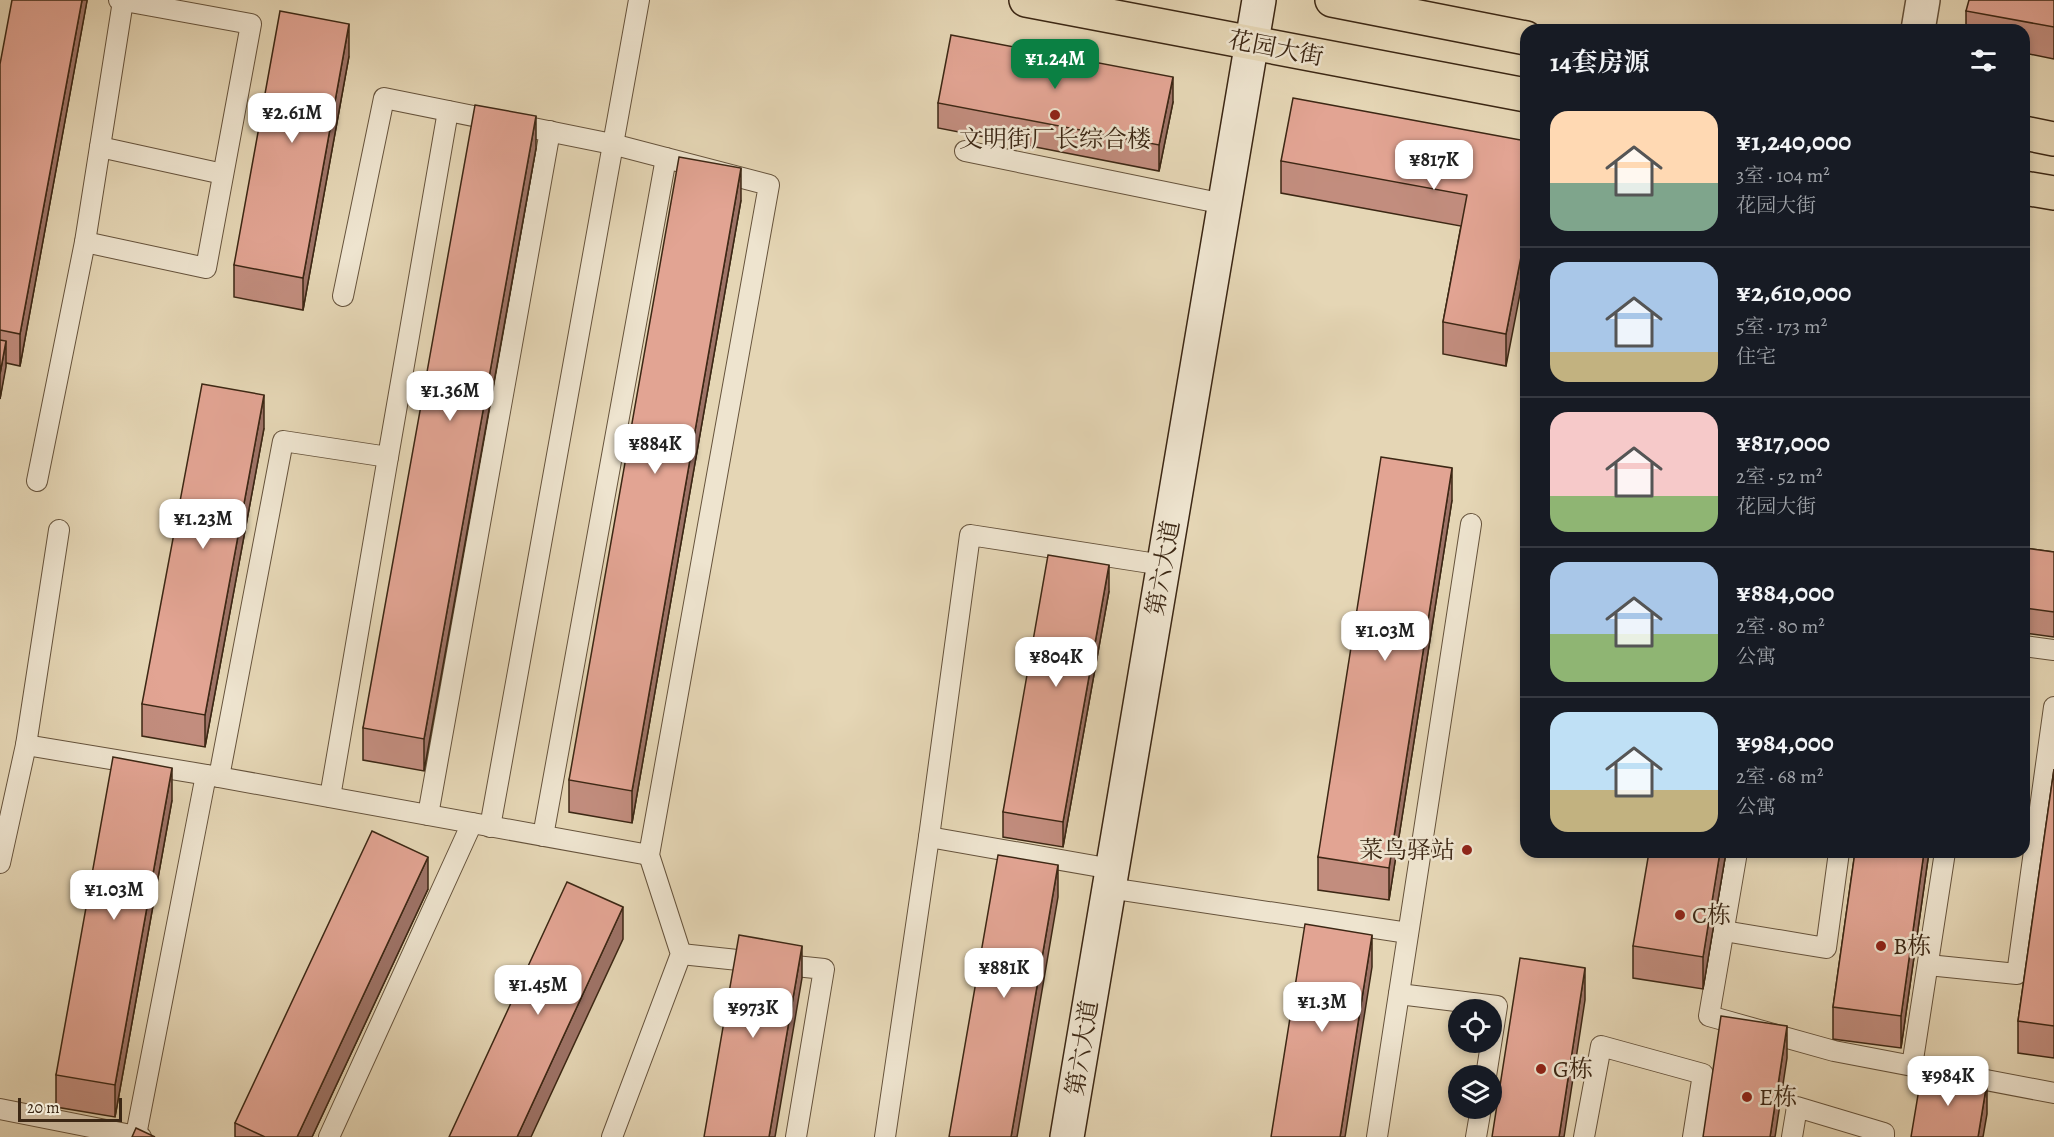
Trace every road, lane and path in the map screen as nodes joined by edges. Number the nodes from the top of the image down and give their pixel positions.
1 (121, 0) edge
2 (639, 0) edge
3 (1026, 0) edge
4 (1259, 0) edge
5 (1332, 0) edge
6 (1923, 0) edge
7 (1919, 24) edge
8 (1520, 37) edge
9 (1251, 44) junction
10 (1520, 94) edge
11 (448, 111) junction
12 (550, 131) junction
13 (2030, 134) edge
14 (2054, 139) edge
15 (612, 144) junction
16 (100, 147) junction
17 (965, 151) dead end
18 (666, 158) junction
19 (223, 174) junction
20 (2030, 189) edge
21 (2054, 194) edge
22 (1224, 204) junction
23 (85, 242) junction
24 (343, 297) dead end
25 (388, 457) junction
26 (37, 480) dead end
27 (1471, 524) dead end
28 (59, 530) dead end
29 (1163, 564) junction
30 (2030, 647) edge
31 (2054, 650) edge
32 (2054, 707) edge
33 (26, 745) junction
34 (213, 776) junction
35 (330, 797) junction
36 (428, 815) junction
37 (482, 825) junction
38 (543, 836) junction
39 (929, 837) junction
40 (650, 855) junction
41 (1736, 858) edge
42 (1838, 858) edge
43 (1944, 858) edge
44 (0, 863) edge
45 (1111, 879) junction
46 (1724, 931) junction
47 (1408, 933) junction
48 (681, 954) junction
49 (1928, 965) junction
50 (1399, 994) junction
51 (1488, 1065) edge
52 (1912, 1066) junction
53 (2054, 1094) edge
54 (0, 1109) edge
55 (1479, 1119) edge
56 (138, 1136) edge
57 (329, 1137) edge
58 (612, 1137) edge
59 (796, 1137) edge
60 (885, 1137) edge
61 (1067, 1137) edge
62 (1377, 1137) edge
63 (1476, 1137) edge
64 (1584, 1137) edge
65 (1693, 1137) edge
66 (1792, 1137) edge
67 (1884, 1137) edge

1 - 16 lane
1 - 19 lane
2 - 15 lane
3 - 9 main road, 花园大街
4 - 9 street, 第六大道
5 - 8 main road
6 - 7 street
9 - 10 main road, 花园大街
9 - 22 street, 第六大道
11 - 12 lane
11 - 24 lane
11 - 25 lane
12 - 15 lane
12 - 36 lane
13 - 14 main road
15 - 18 lane
15 - 37 lane
16 - 19 lane
16 - 23 lane
17 - 22 lane
18 - 38 lane
18 - 40 lane
19 - 23 lane
20 - 21 main road
22 - 29 street, 第六大道
23 - 26 lane
25 - 34 lane
25 - 35 lane
27 - 47 lane
28 - 33 lane
29 - 39 lane
29 - 45 street, 第六大道
30 - 31 lane
32 - 49 lane
33 - 34 lane
33 - 44 lane
34 - 35 lane
34 - 56 lane
35 - 36 lane
36 - 37 lane
37 - 38 lane
37 - 57 lane
38 - 40 lane
39 - 45 lane
39 - 60 lane
40 - 48 lane
41 - 46 lane
42 - 46 lane
43 - 49 lane
45 - 47 lane
45 - 61 street, 第六大道
46 - 52 lane
47 - 50 lane
48 - 58 lane
48 - 59 lane
49 - 52 lane
50 - 51 lane
50 - 62 lane
52 - 53 lane
54 - 56 lane
55 - 63 lane
64 - 65 lane
66 - 67 lane

